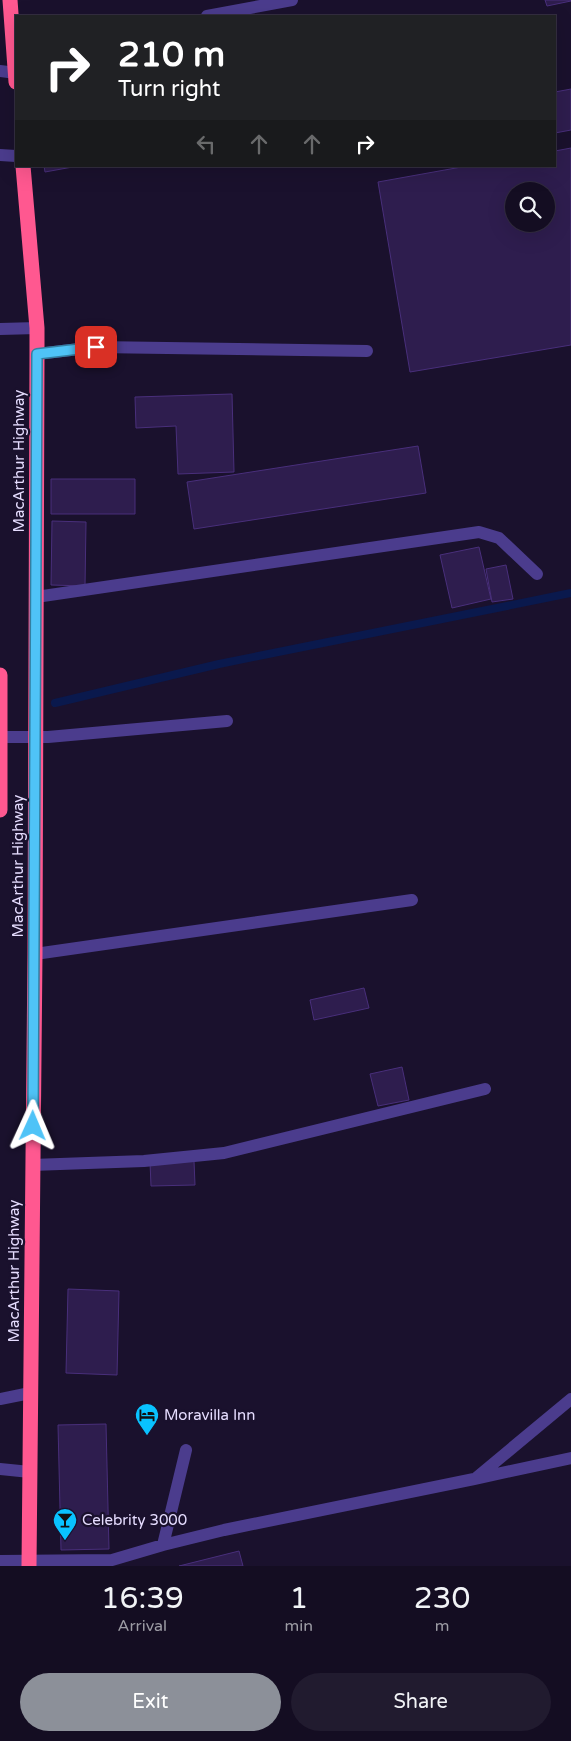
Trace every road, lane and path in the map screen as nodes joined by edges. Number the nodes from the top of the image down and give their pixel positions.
1 (10, 0) edge
2 (292, 0) edge
3 (212, 15) edge
4 (15, 48) edge
5 (0, 71) edge
6 (15, 73) edge
7 (0, 155) edge
8 (15, 156) edge
9 (23, 167) edge
10 (37, 328) junction
11 (0, 329) edge
12 (367, 351) dead end
13 (37, 354) junction
14 (537, 574) dead end
15 (36, 597) junction
16 (0, 675) edge
17 (228, 721) dead end
18 (1, 737) edge
19 (36, 737) junction
20 (0, 810) edge
21 (412, 900) dead end
22 (35, 954) junction
23 (485, 1089) dead end
24 (32, 1165) junction
25 (30, 1393) junction
26 (0, 1399) edge
27 (571, 1399) edge
28 (186, 1450) dead end
29 (571, 1458) edge
30 (0, 1469) edge
31 (30, 1472) junction
32 (474, 1479) junction
33 (163, 1545) junction
34 (0, 1561) edge
35 (29, 1564) edge

1 - 4 highway
2 - 3 street
5 - 6 street
7 - 8 street
9 - 10 highway, MacArthur Highway
10 - 11 street
10 - 13 highway, MacArthur Highway
12 - 13 street
13 - 15 highway, MacArthur Highway
14 - 15 street
15 - 19 highway, MacArthur Highway
16 - 18 highway, MacArthur Highway
17 - 19 street
18 - 19 street
18 - 20 highway, MacArthur Highway
19 - 22 highway, MacArthur Highway
21 - 22 street
22 - 24 highway, MacArthur Highway
23 - 24 street
24 - 25 highway, MacArthur Highway
25 - 26 street
25 - 31 highway, MacArthur Highway
27 - 32 street
28 - 33 street
29 - 32 street
30 - 31 street
31 - 35 highway, MacArthur Highway
32 - 33 street
33 - 35 street
34 - 35 street

